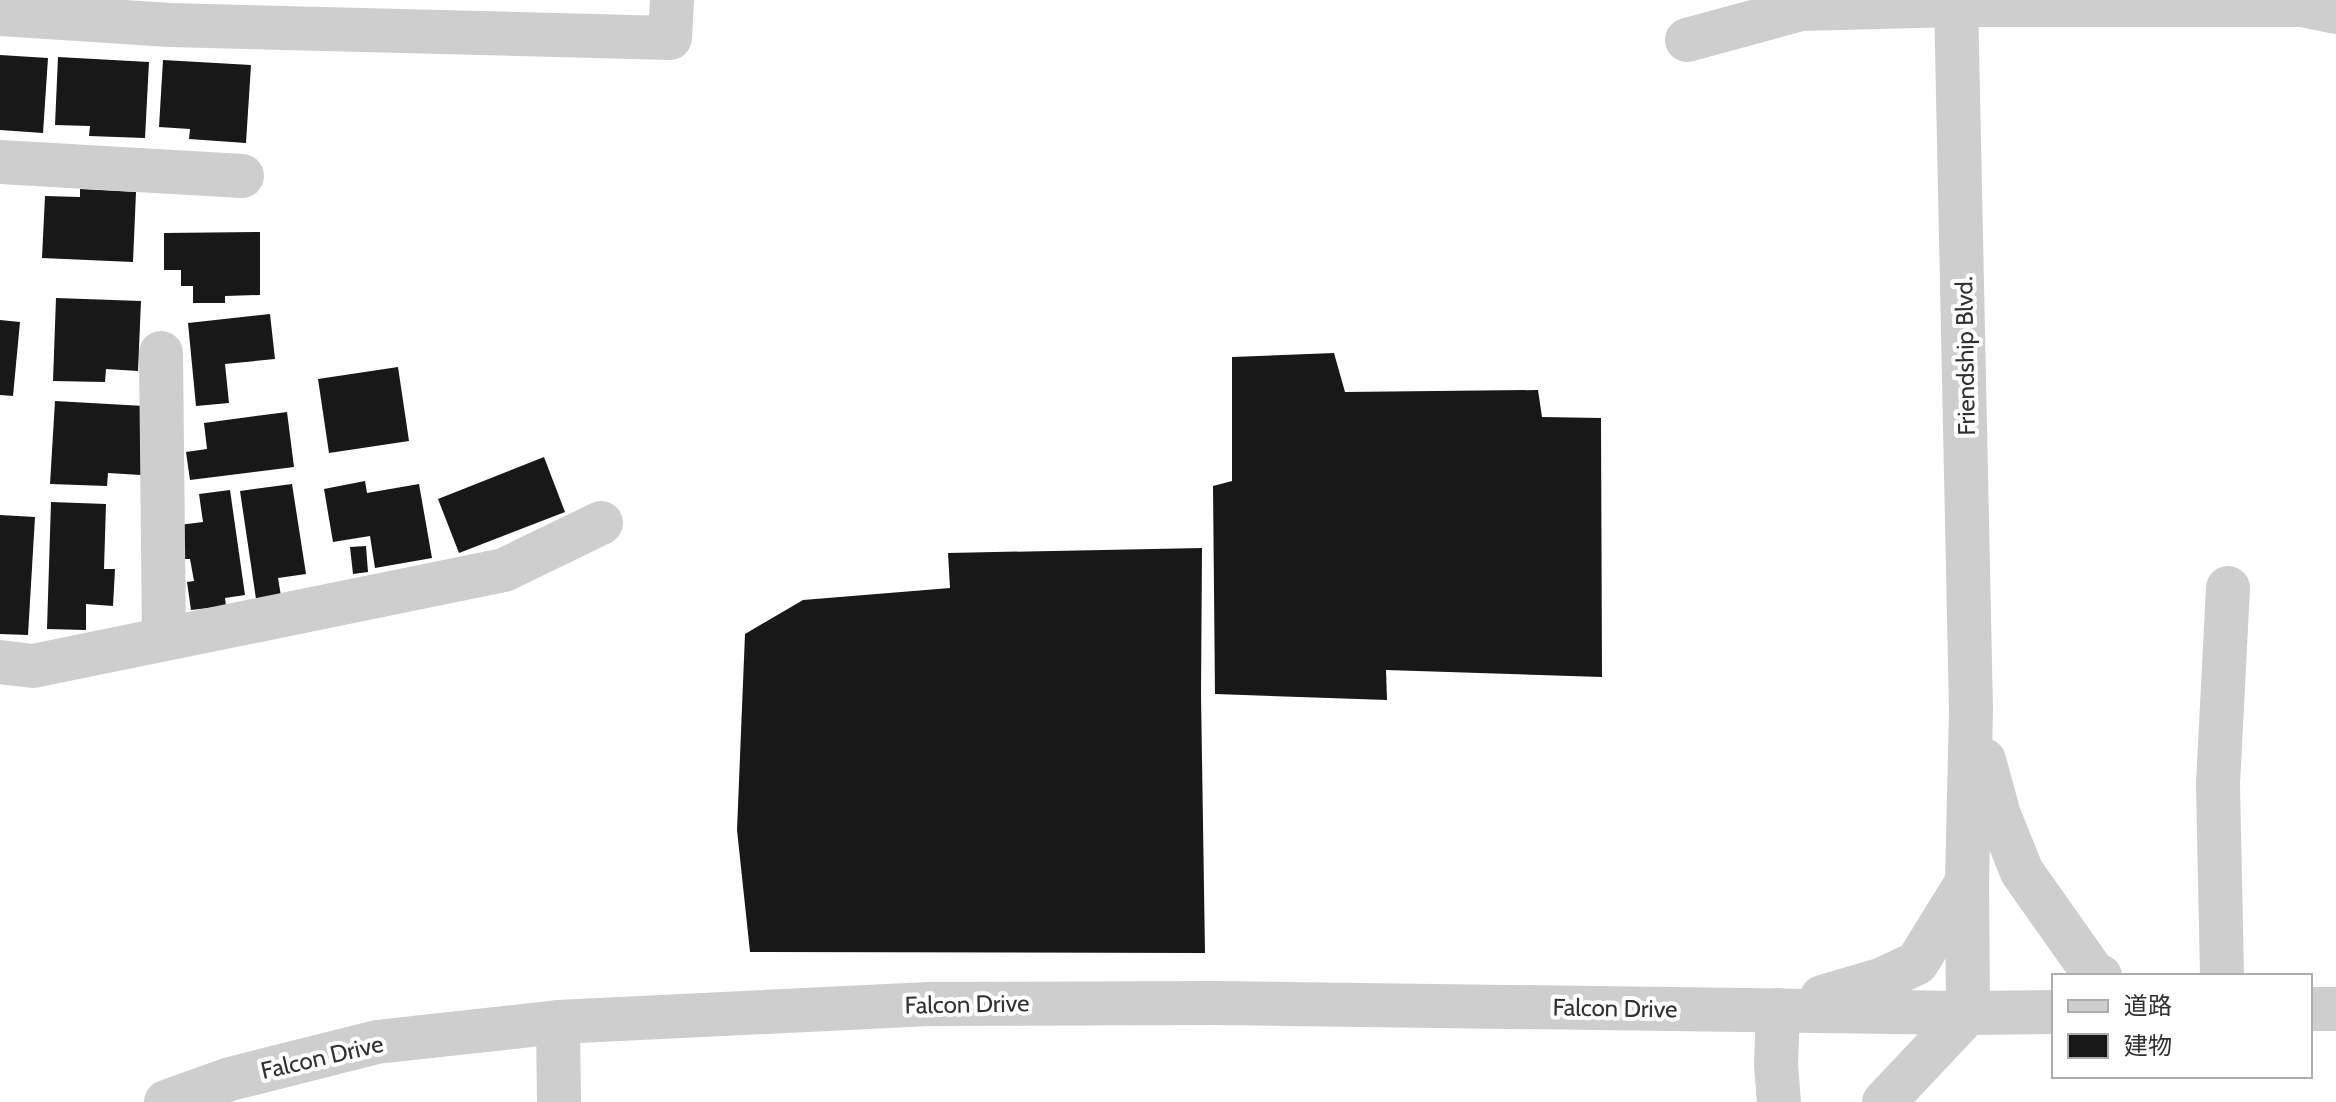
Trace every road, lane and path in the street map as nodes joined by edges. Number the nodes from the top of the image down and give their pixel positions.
1 (672, 0) edge
2 (1956, 3) edge
3 (174, 12) edge
4 (2336, 12) edge
5 (0, 14) edge
6 (1687, 40) dead end
7 (0, 162) edge
8 (242, 176) dead end
9 (161, 353) dead end
10 (601, 523) dead end
11 (2228, 588) dead end
12 (164, 639) junction
13 (0, 662) edge
14 (1971, 711) junction
15 (1967, 882) junction
16 (2094, 974) edge
17 (2222, 974) edge
18 (2312, 1009) edge
19 (2336, 1009) edge
20 (1778, 1010) junction
21 (2052, 1012) edge
22 (1968, 1013) junction
23 (558, 1022) junction
24 (166, 1102) edge
25 (559, 1102) edge
26 (1779, 1102) edge
27 (1884, 1102) edge

1 - 3 street
2 - 4 street
2 - 6 street
2 - 14 street, Friendship Blvd.
3 - 5 street
7 - 8 street
9 - 12 street
10 - 12 street
11 - 17 street
12 - 13 street
14 - 15 street, Friendship Blvd.
14 - 16 street, Friendship Blvd.
15 - 20 street
15 - 22 street, Friendship Blvd.
18 - 19 street
20 - 22 street, Falcon Drive
20 - 23 street, Falcon Drive
20 - 26 street
21 - 22 street
22 - 27 street
23 - 24 street, Falcon Drive
23 - 25 street

